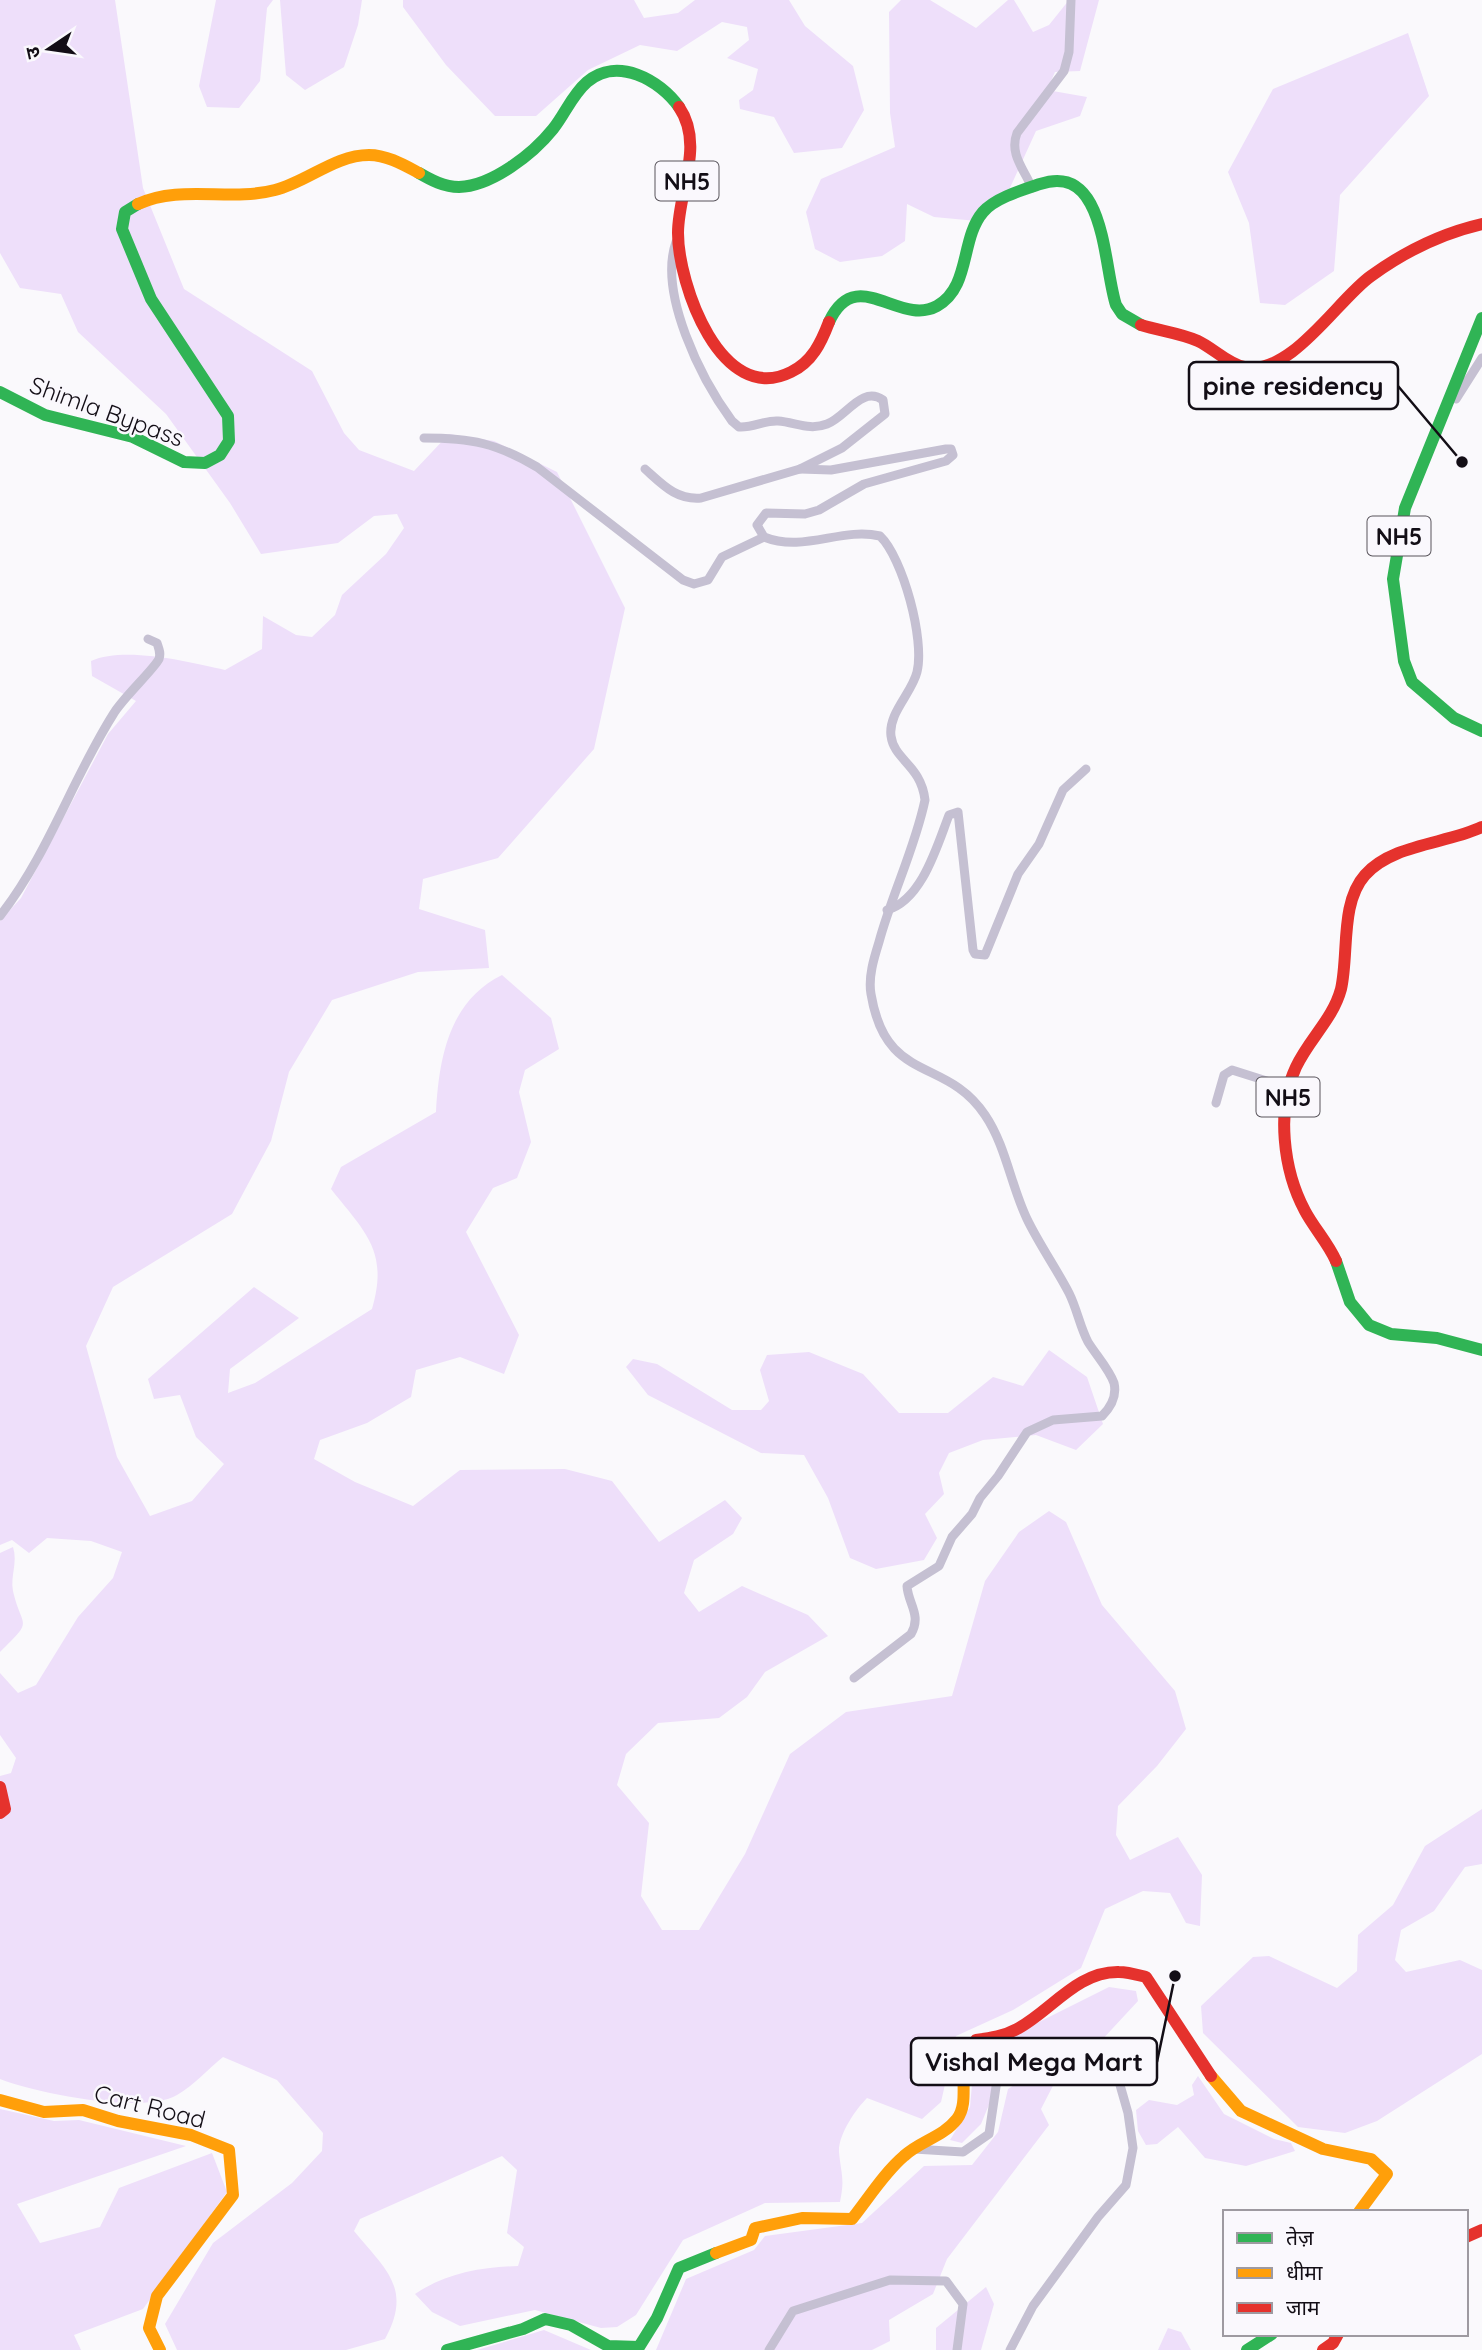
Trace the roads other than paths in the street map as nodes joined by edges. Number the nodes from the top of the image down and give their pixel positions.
1 (1071, 0) edge
2 (1032, 188) junction
3 (1482, 224) edge
4 (678, 237) junction
5 (1482, 317) edge
6 (1482, 358) edge
7 (0, 392) edge
8 (1444, 413) junction
9 (424, 438) dead end
10 (645, 469) dead end
11 (800, 469) junction
12 (764, 537) junction
13 (149, 639) dead end
14 (1482, 731) edge
15 (1086, 769) dead end
16 (1482, 827) edge
17 (887, 910) junction
18 (0, 916) edge
19 (1289, 1088) junction
20 (1216, 1103) dead end
21 (1482, 1350) edge
22 (854, 1678) dead end
23 (0, 1787) edge
24 (0, 1813) edge
25 (0, 2099) edge
26 (914, 2149) junction
27 (1360, 2210) edge
28 (1269, 2336) edge
29 (1337, 2336) edge
30 (160, 2350) edge
31 (447, 2350) edge
32 (769, 2350) edge
33 (957, 2350) edge
34 (1010, 2350) edge
35 (1247, 2350) edge
36 (1323, 2350) edge

1 - 2 street
2 - 3 main road, Shimla Bypass / NH5
2 - 4 main road, Shimla Bypass / NH5
4 - 7 main road, Shimla Bypass / NH5
4 - 11 street
5 - 8 main road, NH5
6 - 8 street
8 - 14 main road, NH5
9 - 12 street
10 - 11 street
11 - 12 street
12 - 17 street
13 - 18 street
15 - 17 street
16 - 19 main road, NH5
17 - 22 street
19 - 20 street
19 - 21 main road, NH5
23 - 24 main road
25 - 30 main road, Cart Road
26 - 27 main road
26 - 31 main road
26 - 34 street
28 - 35 main road
29 - 36 main road
32 - 33 street

